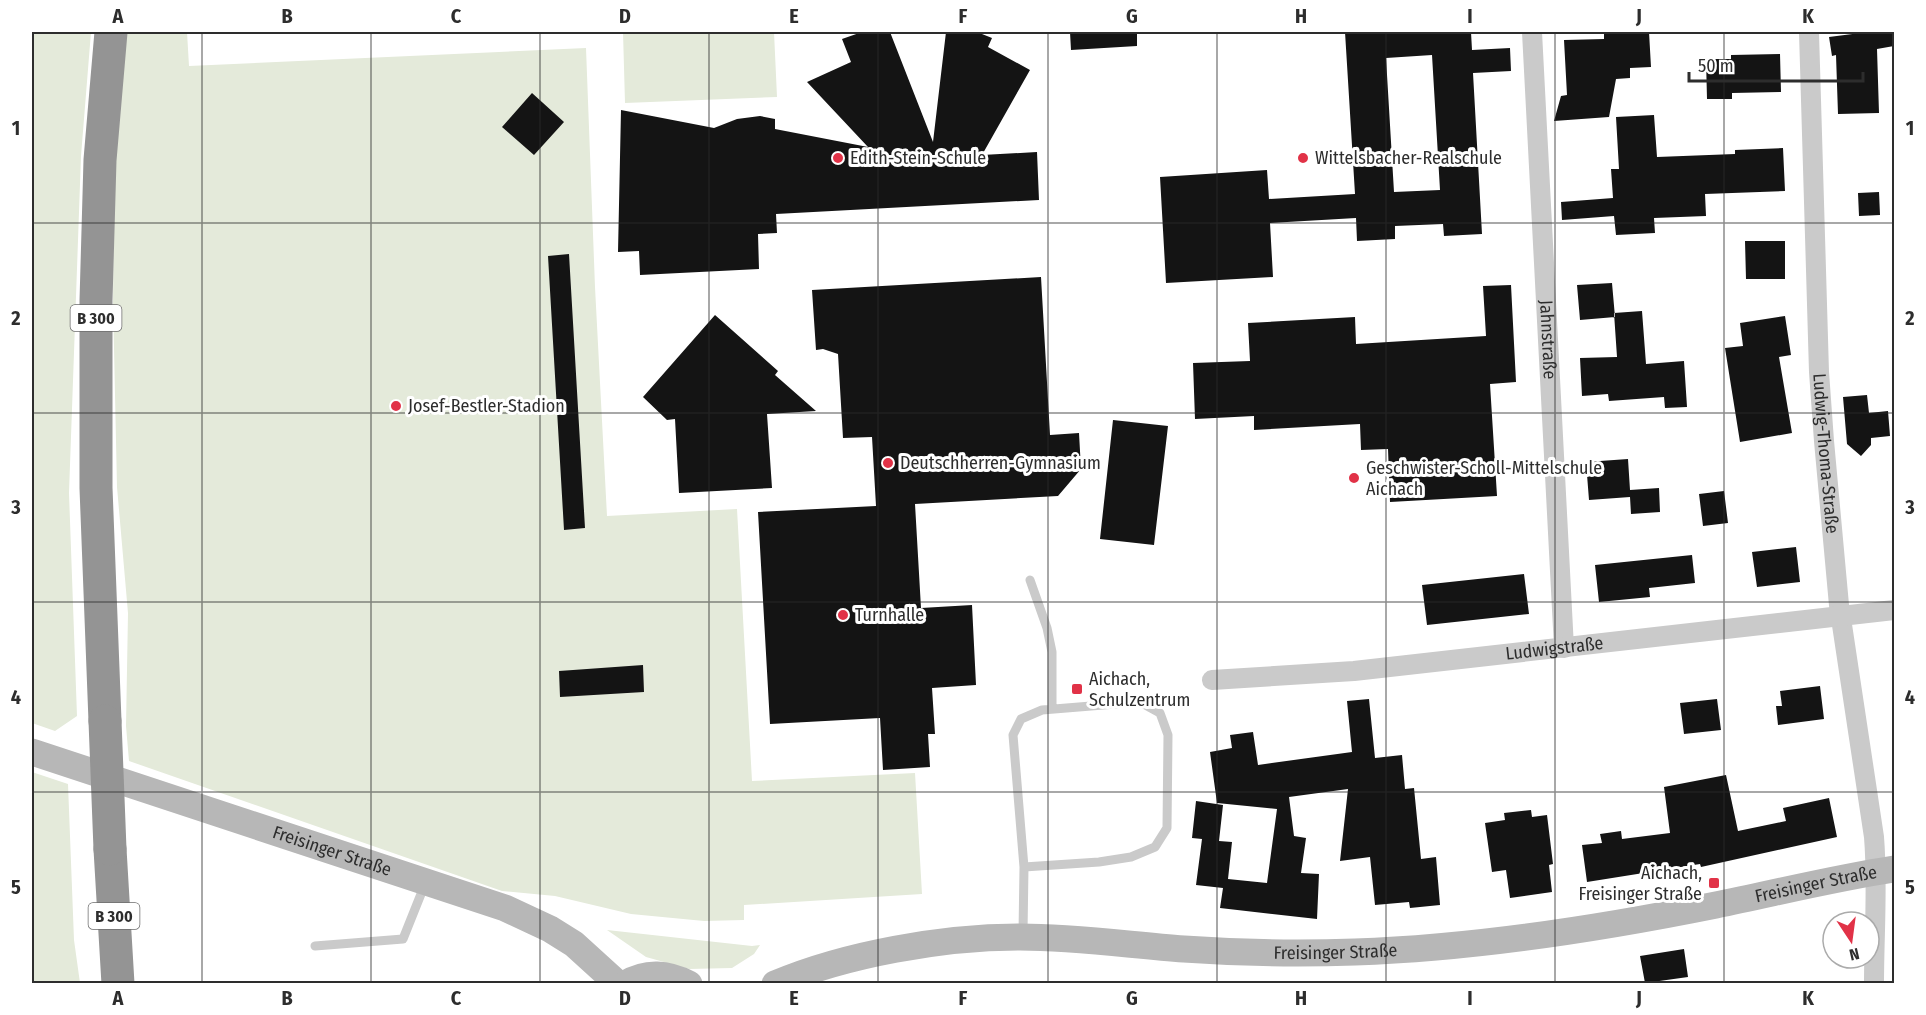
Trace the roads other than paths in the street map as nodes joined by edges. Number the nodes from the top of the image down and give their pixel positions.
1 (111, 32) edge
2 (1532, 32) edge
3 (1809, 32) edge
4 (1029, 580) dead end
5 (1894, 610) edge
6 (1840, 616) junction
7 (1564, 648) junction
8 (1212, 680) dead end
9 (1052, 709) junction
10 (32, 752) edge
11 (1024, 867) junction
12 (1886, 870) edge
13 (426, 882) junction
14 (1023, 937) junction
15 (315, 946) dead end
16 (118, 984) edge
17 (618, 984) edge
18 (625, 984) edge
19 (689, 984) edge
20 (775, 984) edge
21 (1874, 984) edge

1 - 16 highway, B 300, bridge
2 - 7 street, Jahnstraße
3 - 6 street, Ludwig-Thoma-Straße
4 - 9 lane
5 - 6 street, Ludwigstraße
6 - 7 street, Ludwigstraße
6 - 12 street, Ludwig-Thoma-Straße
7 - 8 street, Ludwigstraße
9 - 11 lane
9 - 11 lane
10 - 13 main road, Freisinger Straße
11 - 14 lane
12 - 14 main road, Freisinger Straße
12 - 21 street, Ludwig-Thoma-Straße
13 - 15 lane
13 - 17 main road, Freisinger Straße
14 - 20 main road, Freisinger Straße
18 - 19 main road

